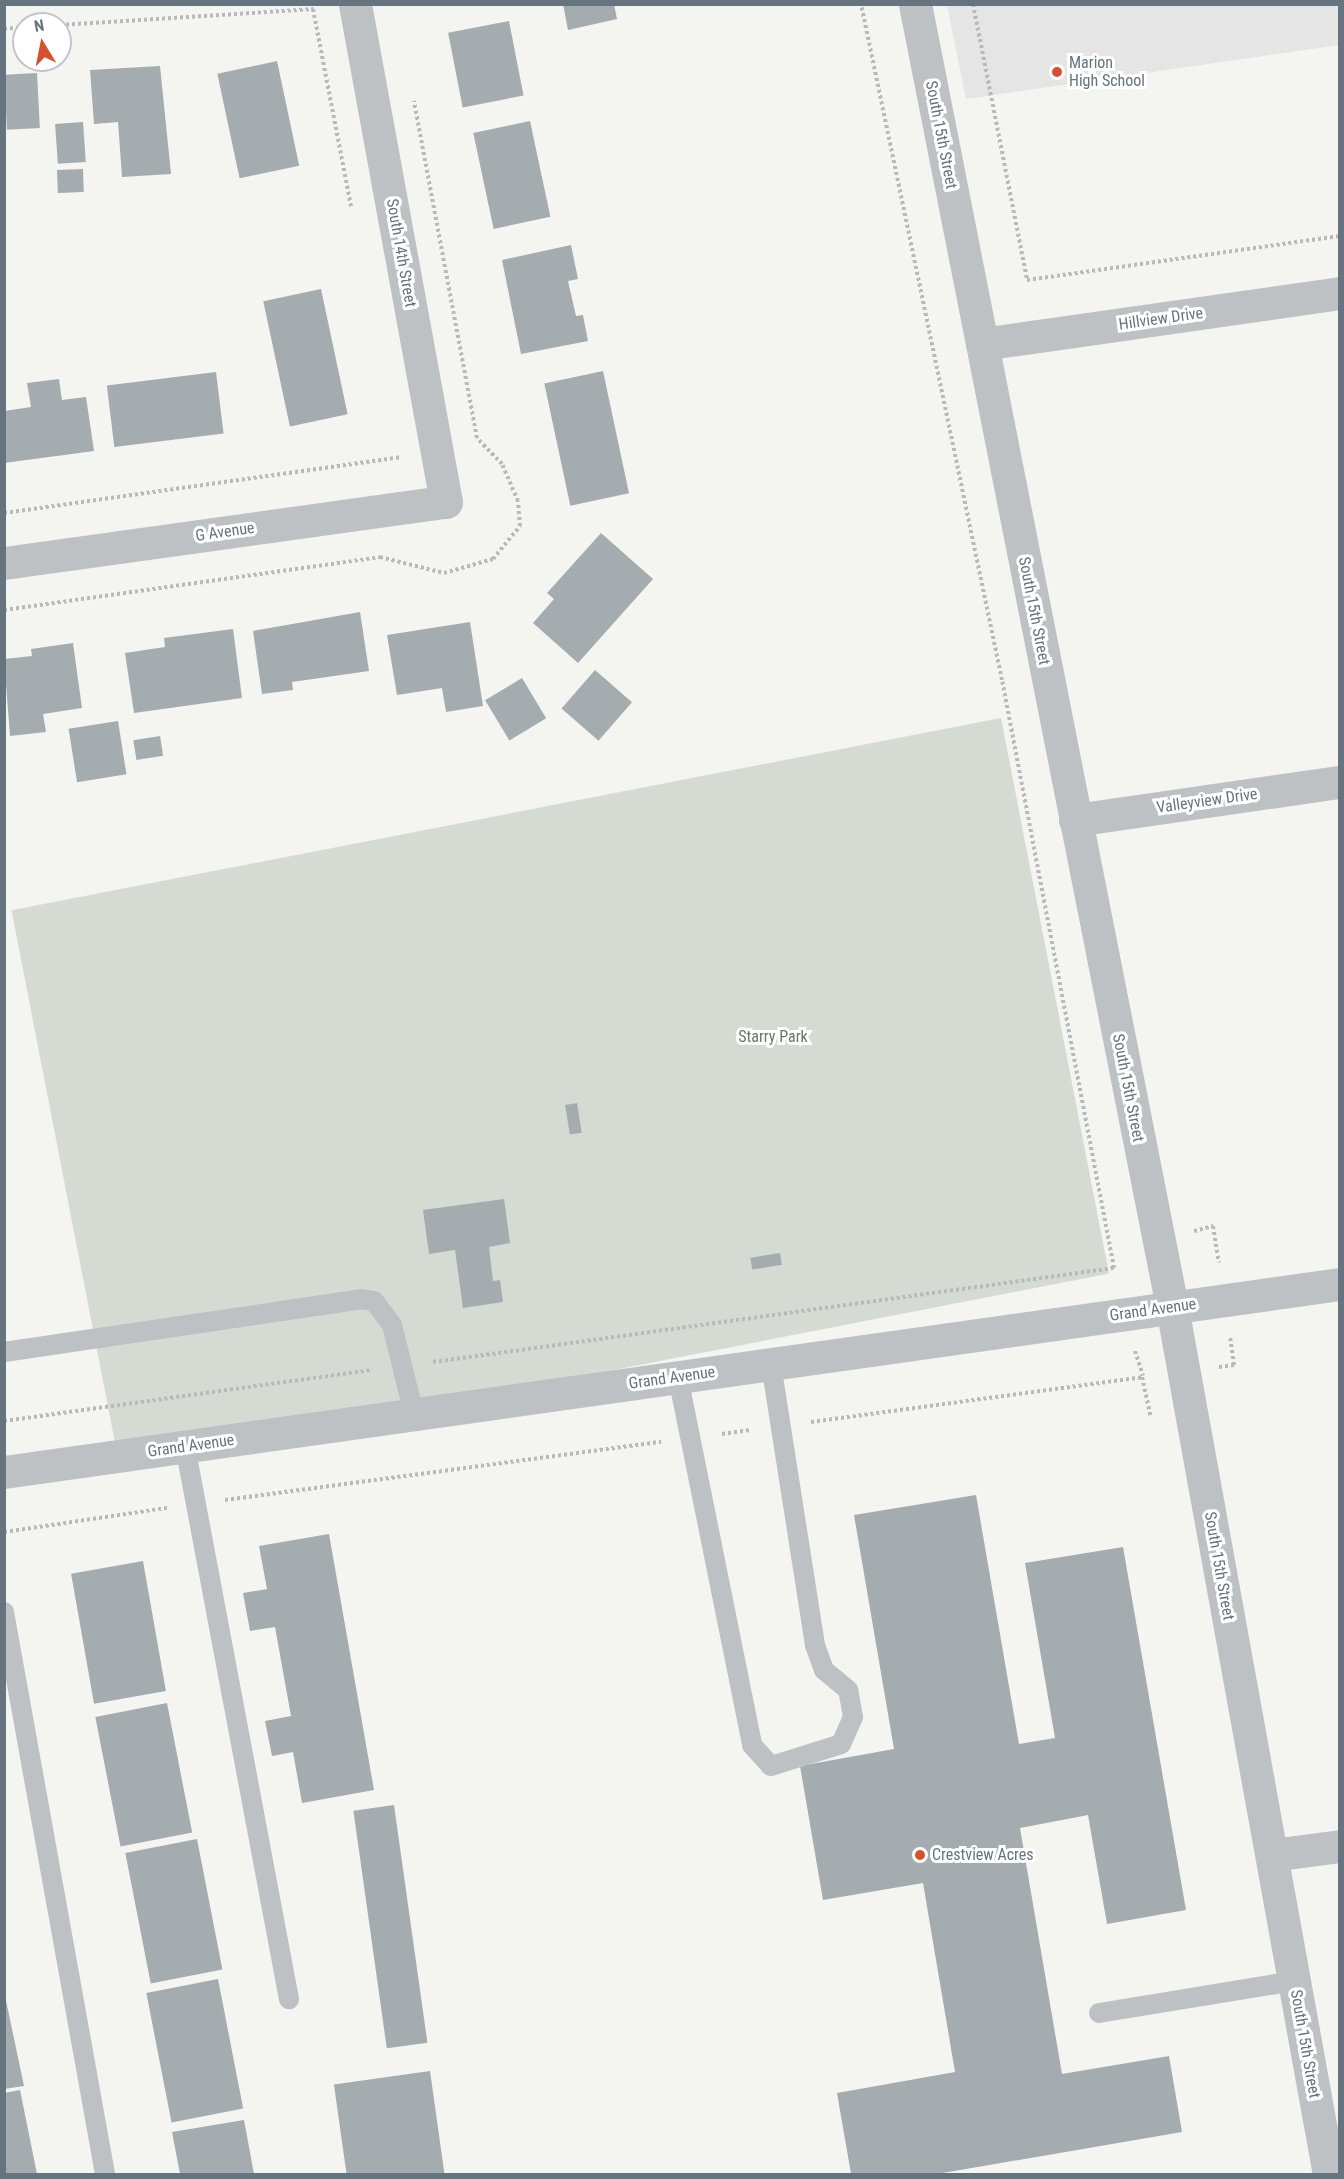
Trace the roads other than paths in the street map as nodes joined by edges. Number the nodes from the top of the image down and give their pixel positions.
1 (355, 4) edge
2 (915, 4) edge
3 (1340, 293) edge
4 (982, 344) junction
5 (446, 502) joint
6 (4, 563) edge
7 (1340, 782) edge
8 (1075, 820) junction
9 (1340, 1284) edge
10 (1172, 1308) junction
11 (4, 1352) edge
12 (771, 1364) junction
13 (678, 1377) junction
14 (414, 1414) junction
15 (185, 1446) junction
16 (4, 1472) edge
17 (4, 1612) edge
18 (1340, 1846) edge
19 (1272, 1855) junction
20 (1294, 1981) junction
21 (289, 1999) dead end
22 (1099, 2013) dead end
23 (105, 2175) edge
24 (1329, 2175) edge

1 - 5 street, South 14th Street
2 - 4 street, South 15th Street
3 - 4 street, Hillview Drive
4 - 8 street, South 15th Street
5 - 6 street, G Avenue
7 - 8 street, Valleyview Drive
8 - 10 street, South 15th Street
9 - 10 street, Grand Avenue
10 - 12 street, Grand Avenue
10 - 19 street, South 15th Street
11 - 14 lane
12 - 13 street, Grand Avenue
12 - 13 lane
13 - 14 street, Grand Avenue
14 - 15 street, Grand Avenue
15 - 16 street, Grand Avenue
15 - 21 lane
17 - 23 lane
18 - 19 street
19 - 20 street, South 15th Street
20 - 22 lane
20 - 24 street, South 15th Street

